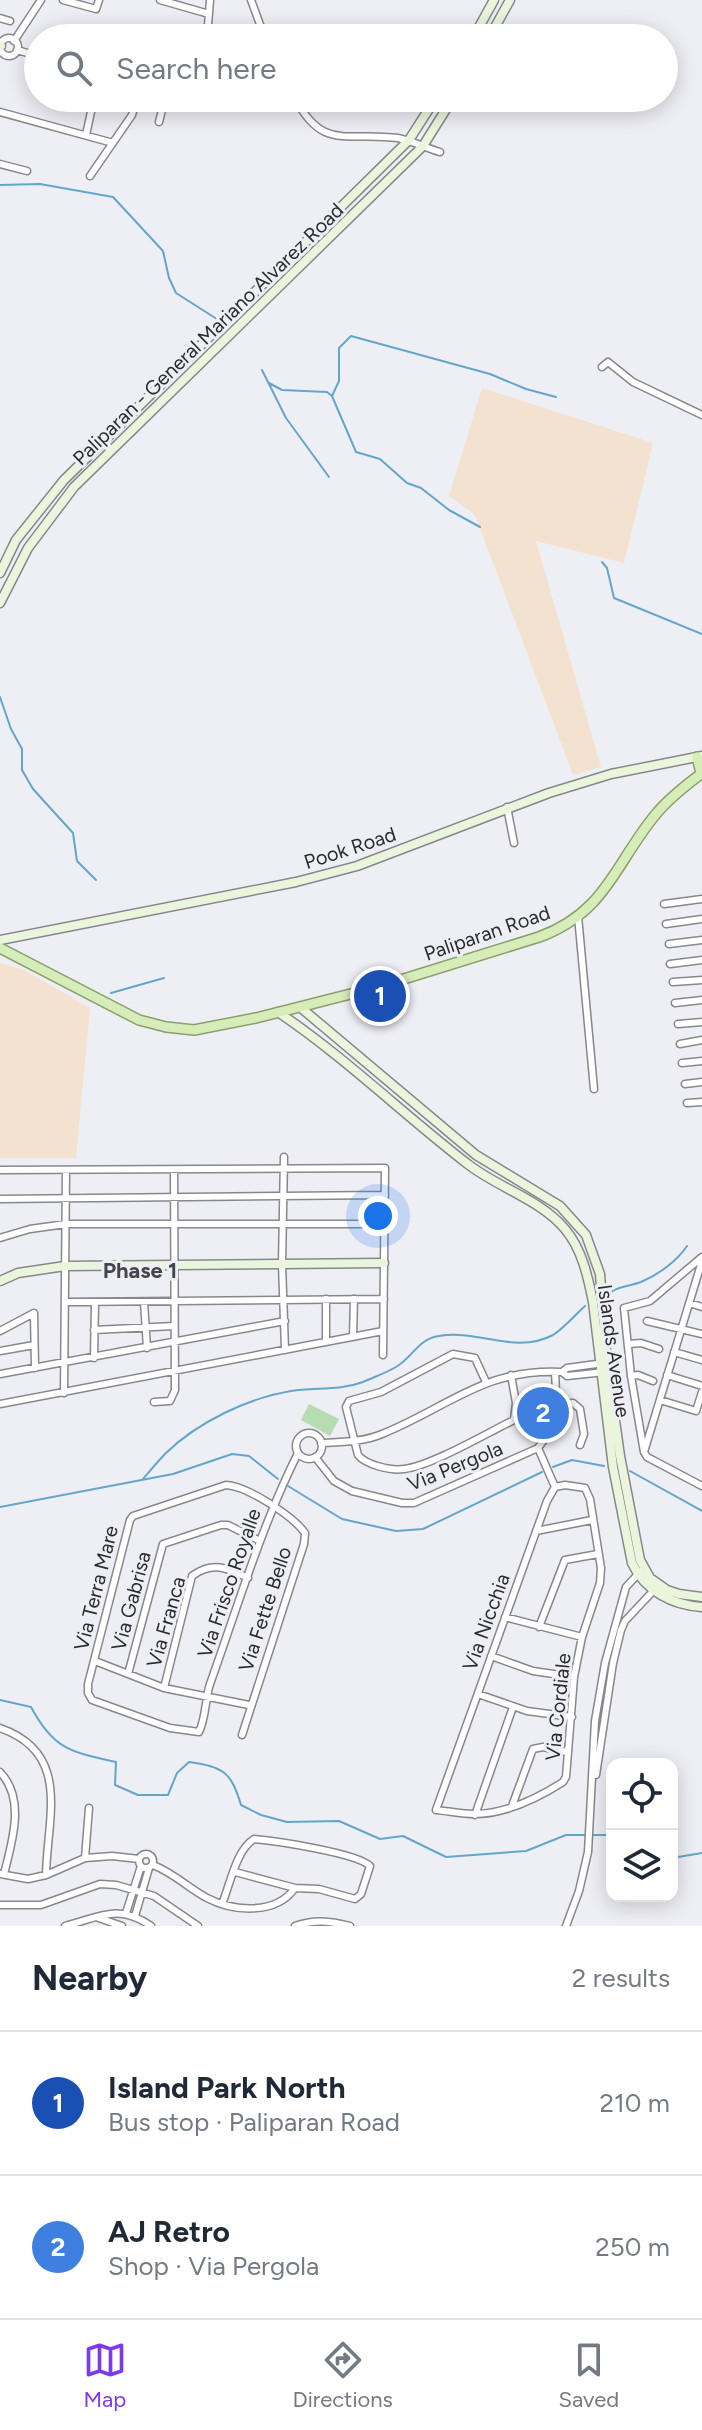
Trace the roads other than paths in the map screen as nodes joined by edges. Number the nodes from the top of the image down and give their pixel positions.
1 (41, 0) edge
2 (63, 0) edge
3 (99, 0) edge
4 (160, 0) edge
5 (210, 0) edge
6 (251, 0) edge
7 (494, 0) edge
8 (510, 0) edge
9 (209, 14) junction
10 (0, 18) edge
11 (10, 21) dead end
12 (25, 24) edge
13 (208, 24) edge
14 (260, 24) edge
15 (481, 24) edge
16 (497, 24) edge
17 (24, 26) edge
18 (14, 41) junction
19 (0, 46) edge
20 (17, 50) junction
21 (24, 52) edge
22 (2, 58) edge
23 (0, 112) edge
24 (91, 112) edge
25 (133, 112) edge
26 (162, 112) edge
27 (302, 112) edge
28 (427, 112) edge
29 (444, 112) edge
30 (159, 122) dead end
31 (86, 135) junction
32 (409, 140) junction
33 (113, 143) junction
34 (423, 146) junction
35 (440, 152) dead end
36 (0, 164) edge
37 (27, 171) dead end
38 (90, 176) dead end
39 (602, 367) dead end
40 (702, 415) edge
41 (0, 573) edge
42 (0, 603) edge
43 (700, 756) edge
44 (702, 773) edge
45 (507, 807) junction
46 (514, 843) dead end
47 (702, 899) edge
48 (664, 904) dead end
49 (578, 916) junction
50 (702, 919) edge
51 (666, 924) dead end
52 (0, 940) edge
53 (702, 940) edge
54 (669, 944) dead end
55 (0, 948) edge
56 (702, 960) edge
57 (670, 964) dead end
58 (702, 980) edge
59 (673, 982) dead end
60 (702, 1000) edge
61 (675, 1003) dead end
62 (300, 1007) junction
63 (278, 1012) junction
64 (702, 1022) edge
65 (678, 1024) dead end
66 (702, 1040) edge
67 (680, 1044) dead end
68 (702, 1061) edge
69 (682, 1063) dead end
70 (702, 1082) edge
71 (685, 1084) dead end
72 (594, 1089) dead end
73 (702, 1102) edge
74 (687, 1103) dead end
75 (284, 1157) dead end
76 (284, 1169) junction
77 (0, 1170) edge
78 (66, 1170) junction
79 (174, 1170) junction
80 (282, 1195) junction
81 (385, 1195) junction
82 (174, 1196) junction
83 (65, 1199) junction
84 (2, 1200) edge
85 (283, 1223) junction
86 (66, 1224) junction
87 (385, 1224) junction
88 (174, 1225) junction
89 (0, 1238) edge
90 (702, 1259) edge
91 (384, 1263) junction
92 (175, 1264) junction
93 (282, 1264) junction
94 (65, 1266) junction
95 (699, 1279) edge
96 (0, 1281) edge
97 (283, 1299) junction
98 (326, 1299) junction
99 (354, 1299) junction
100 (384, 1299) junction
101 (66, 1302) junction
102 (144, 1302) junction
103 (174, 1302) junction
104 (95, 1303) junction
105 (689, 1303) junction
106 (702, 1307) edge
107 (285, 1321) junction
108 (647, 1321) dead end
109 (174, 1326) junction
110 (147, 1327) junction
111 (682, 1328) junction
112 (94, 1330) junction
113 (0, 1331) edge
114 (383, 1331) junction
115 (702, 1334) edge
116 (353, 1337) junction
117 (326, 1342) junction
118 (174, 1343) junction
119 (629, 1344) junction
120 (34, 1345) junction
121 (147, 1348) junction
122 (659, 1349) dead end
123 (285, 1350) junction
124 (0, 1351) edge
125 (674, 1352) junction
126 (383, 1355) dead end
127 (94, 1358) junction
128 (702, 1360) edge
129 (63, 1364) junction
130 (35, 1368) junction
131 (605, 1368) junction
132 (174, 1372) junction
133 (558, 1372) junction
134 (0, 1374) edge
135 (511, 1375) junction
136 (667, 1375) junction
137 (631, 1376) junction
138 (653, 1381) dead end
139 (486, 1382) junction
140 (702, 1389) edge
141 (64, 1393) junction
142 (660, 1400) junction
143 (154, 1402) dead end
144 (0, 1404) edge
145 (557, 1405) junction
146 (354, 1442) junction
147 (321, 1443) junction
148 (580, 1445) dead end
149 (538, 1448) junction
150 (644, 1452) junction
151 (298, 1453) junction
152 (315, 1457) junction
153 (702, 1486) edge
154 (555, 1487) junction
155 (273, 1506) junction
156 (592, 1520) junction
157 (536, 1531) junction
158 (260, 1541) junction
159 (598, 1554) junction
160 (641, 1572) junction
161 (248, 1578) junction
162 (656, 1588) junction
163 (702, 1597) edge
164 (702, 1607) edge
165 (505, 1617) junction
166 (617, 1618) junction
167 (625, 1621) junction
168 (539, 1627) junction
169 (582, 1637) junction
170 (491, 1656) junction
171 (95, 1661) junction
172 (128, 1674) junction
173 (574, 1677) junction
174 (164, 1688) junction
175 (478, 1694) junction
176 (206, 1697) junction
177 (249, 1705) junction
178 (513, 1707) junction
179 (572, 1717) junction
180 (0, 1728) edge
181 (202, 1728) joint
182 (242, 1735) dead end
183 (567, 1752) junction
184 (0, 1772) edge
185 (592, 1794) junction
186 (512, 1806) junction
187 (89, 1808) dead end
188 (436, 1810) joint
189 (475, 1815) junction
190 (85, 1858) junction
191 (140, 1863) junction
192 (151, 1866) junction
193 (235, 1872) junction
194 (2, 1874) edge
195 (46, 1875) junction
196 (134, 1888) junction
197 (295, 1888) junction
198 (142, 1891) junction
199 (222, 1904) junction
200 (0, 1905) edge
201 (126, 1913) junction
202 (135, 1916) junction
203 (96, 1917) junction
204 (65, 1926) edge
205 (122, 1926) edge
206 (151, 1926) edge
207 (198, 1926) edge
208 (295, 1926) edge
209 (350, 1926) edge
210 (566, 1926) edge

1 - 12 street
2 - 3 street
4 - 9 street
5 - 9 street
6 - 14 street
7 - 15 street
8 - 16 street
9 - 13 street
10 - 11 street
17 - 18 street
18 - 19 street
18 - 20 street
19 - 22 street
20 - 21 street
20 - 22 street
23 - 31 street
24 - 31 street
25 - 33 street
26 - 30 street
27 - 32 street
28 - 32 street, Paliparan - General Mariano Alvarez Road
29 - 34 street, Paliparan - General Mariano Alvarez Road
31 - 33 street
32 - 34 street
32 - 41 street, Paliparan - General Mariano Alvarez Road
33 - 38 street
34 - 35 street
34 - 42 street, Paliparan - General Mariano Alvarez Road
36 - 37 street
39 - 40 street
43 - 44 main road
43 - 45 street, Pook Road
44 - 49 main road, Paliparan Road
45 - 46 street
45 - 52 street, Pook Road
47 - 48 street
49 - 62 main road, Paliparan Road
49 - 72 street
50 - 51 street
53 - 54 street
55 - 63 main road, Paliparan Road
56 - 57 street
58 - 59 street
60 - 61 street
62 - 63 main road, Paliparan Road
62 - 131 street, Islands Avenue
63 - 131 street, Islands Avenue
64 - 65 street
66 - 67 street
68 - 69 street
70 - 71 street
73 - 74 street
75 - 76 street
76 - 79 street
76 - 80 street
76 - 81 street
77 - 78 street
78 - 79 street
78 - 83 street
79 - 82 street
80 - 81 street
80 - 82 street
80 - 85 street
81 - 87 street
82 - 83 street
82 - 88 street
83 - 84 street
83 - 86 street
85 - 87 street
85 - 88 street
85 - 93 street
86 - 88 street
86 - 89 street
86 - 94 street
87 - 91 street
88 - 92 street
90 - 95 street
90 - 119 street
91 - 93 street
91 - 100 street
92 - 93 street
92 - 94 street
92 - 103 street
93 - 97 street
94 - 96 street
94 - 101 street
95 - 105 street
97 - 98 street
97 - 103 street
97 - 107 street
98 - 99 street
98 - 117 street
99 - 100 street
99 - 116 street
100 - 114 street
101 - 104 street
101 - 129 street
102 - 103 street
102 - 104 street
102 - 110 street
103 - 109 street
104 - 112 street
105 - 106 street
105 - 111 street
107 - 118 street
107 - 123 street
108 - 111 street
109 - 110 street
109 - 118 street
110 - 112 street
110 - 121 street
111 - 115 street
111 - 125 street
112 - 127 street
113 - 120 street
114 - 116 street
114 - 126 street
116 - 117 street
117 - 123 street
118 - 121 street
118 - 132 street
119 - 122 street
119 - 137 street
120 - 124 street
120 - 130 street
121 - 127 street
123 - 132 street
125 - 128 street
125 - 136 street
127 - 129 street
129 - 130 street
129 - 141 street
130 - 134 street
131 - 133 street
131 - 160 street, Islands Avenue
132 - 141 street
132 - 143 street
133 - 135 street
133 - 145 street
135 - 139 street
135 - 146 street
136 - 140 street
136 - 142 street
137 - 138 street
137 - 150 street
139 - 146 street
139 - 146 street
140 - 142 street
141 - 144 street
142 - 150 street
145 - 148 street
145 - 149 street
146 - 147 street
147 - 151 street
147 - 152 street
149 - 152 street, Via Pergola
149 - 154 street
150 - 153 street
151 - 152 street
151 - 155 street, Via Frisco Royalle
154 - 156 street, Via Cordiale
154 - 157 street, Via Nicchia
155 - 158 street, Via Frisco Royalle
155 - 171 street, Via Terra Mare
155 - 177 street, Via Fette Bello
156 - 157 street
156 - 159 street, Via Cordiale
157 - 165 street, Via Nicchia
158 - 161 street, Via Frisco Royalle
158 - 172 street, Via Gabrisa
159 - 168 street
159 - 169 street, Via Cordiale
160 - 162 street, Islands Avenue
160 - 166 street
161 - 174 street, Via Franca
161 - 176 street, Via Frisco Royalle
162 - 163 street, Islands Avenue
162 - 164 street, Islands Avenue
162 - 167 street
165 - 168 street
165 - 170 street, Via Nicchia
166 - 167 street
166 - 185 street
167 - 185 street
168 - 169 street
169 - 173 street, Via Cordiale
170 - 173 street
170 - 175 street, Via Nicchia
171 - 172 street
171 - 181 street, Via Terra Mare
172 - 174 street
173 - 179 street, Via Cordiale
174 - 176 street
175 - 178 street
175 - 188 street, Via Nicchia
176 - 177 street
176 - 181 street, Via Frisco Royalle
177 - 182 street, Via Fette Bello
178 - 179 street
178 - 189 street
179 - 183 street, Via Cordiale
180 - 195 street
183 - 186 street, Via Cordiale
183 - 186 street
184 - 194 street
185 - 210 street
186 - 189 street, Via Cordiale
187 - 190 street
188 - 189 street, Via Cordiale
190 - 191 street
190 - 195 street
191 - 192 street
191 - 192 street
191 - 196 street
192 - 198 street
192 - 199 street
193 - 197 street
193 - 197 street
193 - 199 street
194 - 195 street
196 - 198 street
196 - 200 street
196 - 201 street
197 - 199 street
198 - 202 street
198 - 207 street
201 - 202 street
201 - 203 street
202 - 206 street
203 - 204 street
203 - 205 street
208 - 209 street

